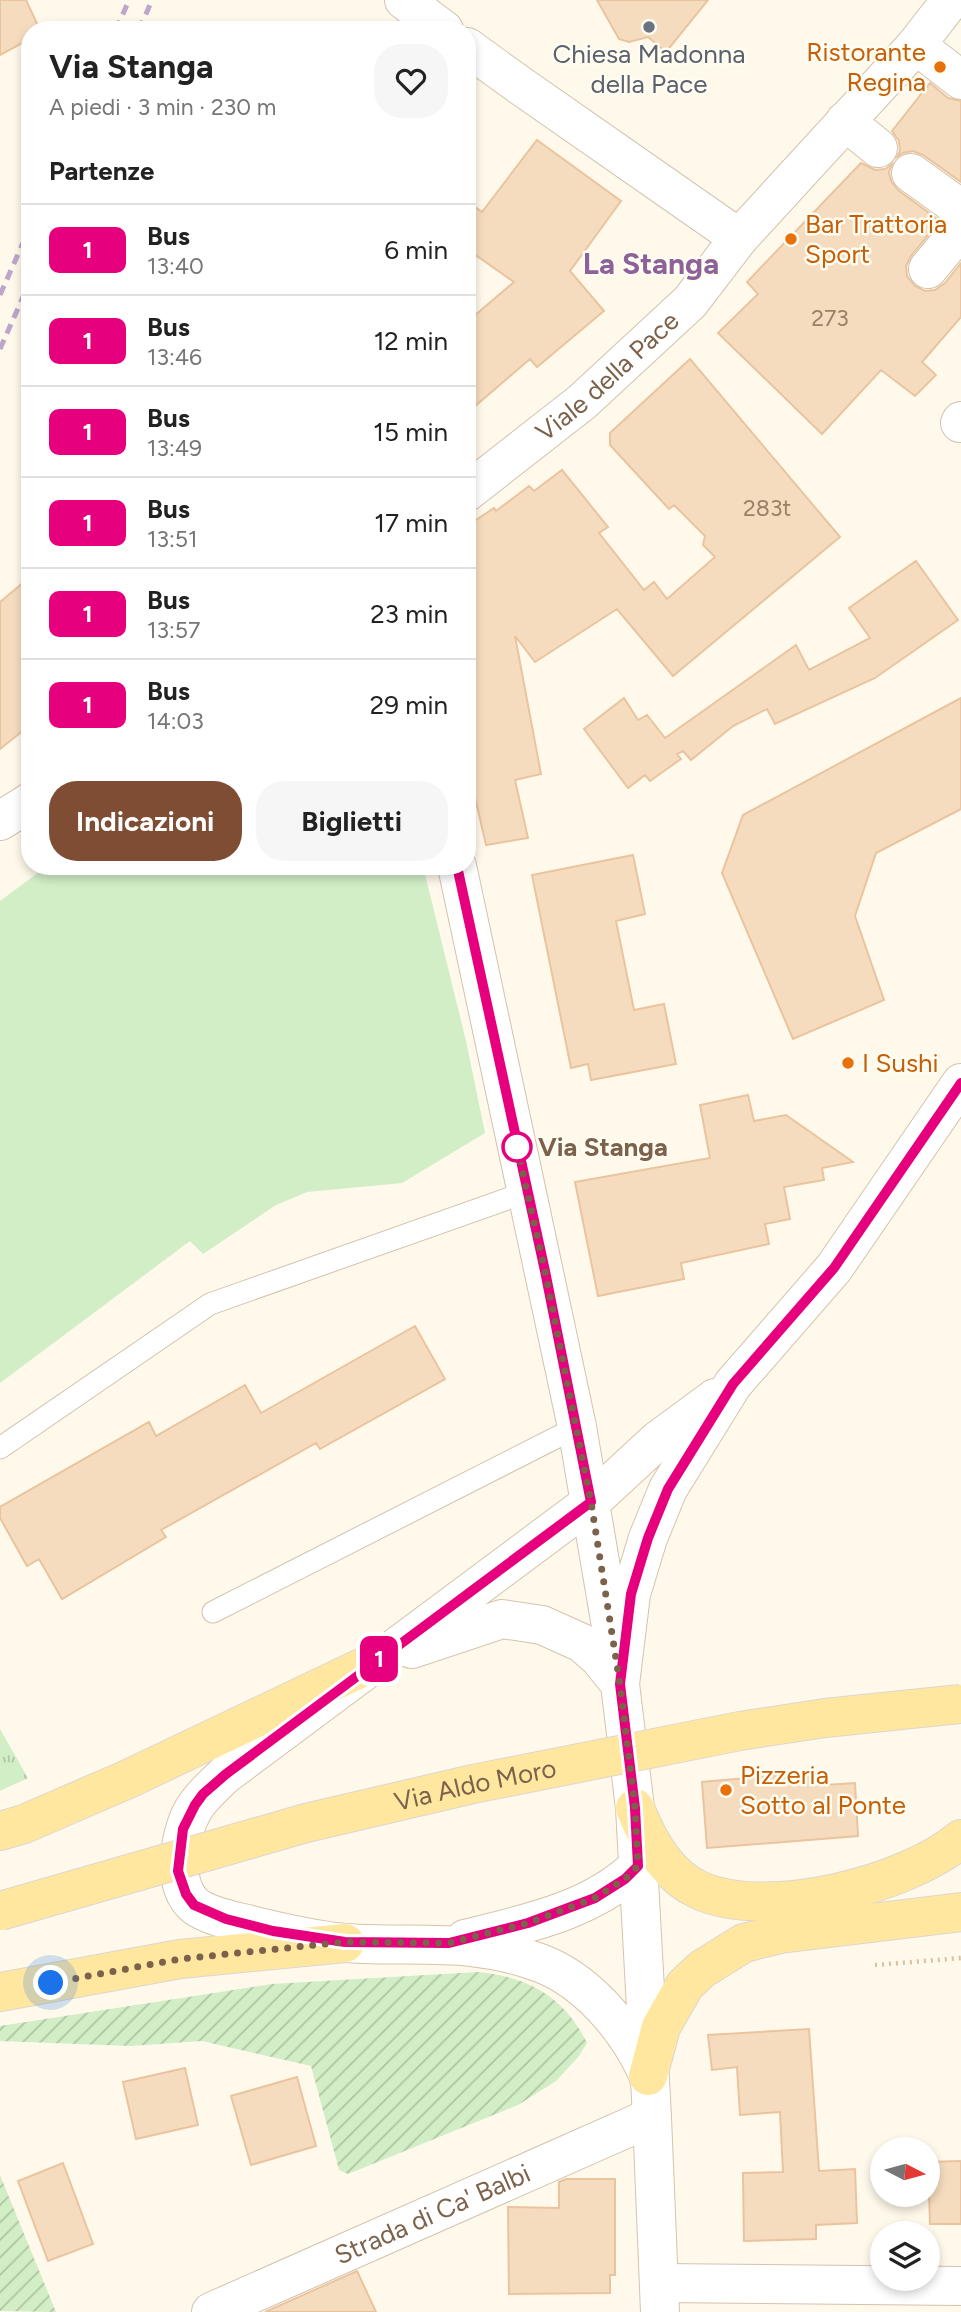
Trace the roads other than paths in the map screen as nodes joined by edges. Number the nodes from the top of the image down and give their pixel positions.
1 (404, 0) edge
2 (951, 0) edge
3 (432, 21) edge
4 (916, 45) junction
5 (476, 53) edge
6 (961, 80) edge
7 (845, 121) junction
8 (878, 148) dead end
9 (911, 173) dead end
10 (961, 209) edge
11 (961, 229) edge
12 (739, 238) junction
13 (928, 269) dead end
14 (476, 485) edge
15 (21, 808) edge
16 (0, 821) edge
17 (459, 875) edge
18 (961, 1083) edge
19 (527, 1192) junction
20 (733, 1384) junction
21 (577, 1427) junction
22 (0, 1448) edge
23 (591, 1502) junction
24 (213, 1612) dead end
25 (378, 1660) junction
26 (620, 1684) junction
27 (961, 1704) edge
28 (635, 1808) junction
29 (2, 1829) edge
30 (961, 1839) edge
31 (638, 1866) junction
32 (961, 1877) edge
33 (0, 1910) edge
34 (961, 1912) edge
35 (345, 1942) junction
36 (449, 1943) junction
37 (0, 1992) edge
38 (648, 2076) junction
39 (652, 2117) junction
40 (961, 2286) edge
41 (660, 2297) edge
42 (211, 2312) edge

1 - 3 main road
2 - 4 main road, Viale della Pace
4 - 6 main road
4 - 7 main road, Viale della Pace
5 - 12 main road
7 - 8 main road
7 - 12 main road, Viale della Pace
9 - 10 main road
11 - 13 main road
12 - 14 main road, Viale della Pace
15 - 16 main road
17 - 19 main road
18 - 20 main road
19 - 21 main road
19 - 22 lane
20 - 23 main road
20 - 26 main road
21 - 23 main road
21 - 24 lane
23 - 25 main road
23 - 26 main road
25 - 26 main road
25 - 29 main road
25 - 35 main road
26 - 28 main road
27 - 33 main road, Via Aldo Moro, bridge
28 - 30 main road
28 - 31 main road
30 - 32 main road
31 - 36 main road
31 - 38 main road
34 - 38 main road
35 - 36 main road
35 - 37 main road
36 - 38 main road
38 - 39 main road
39 - 41 main road
39 - 42 main road, Strada di Ca' Balbi
40 - 41 main road

